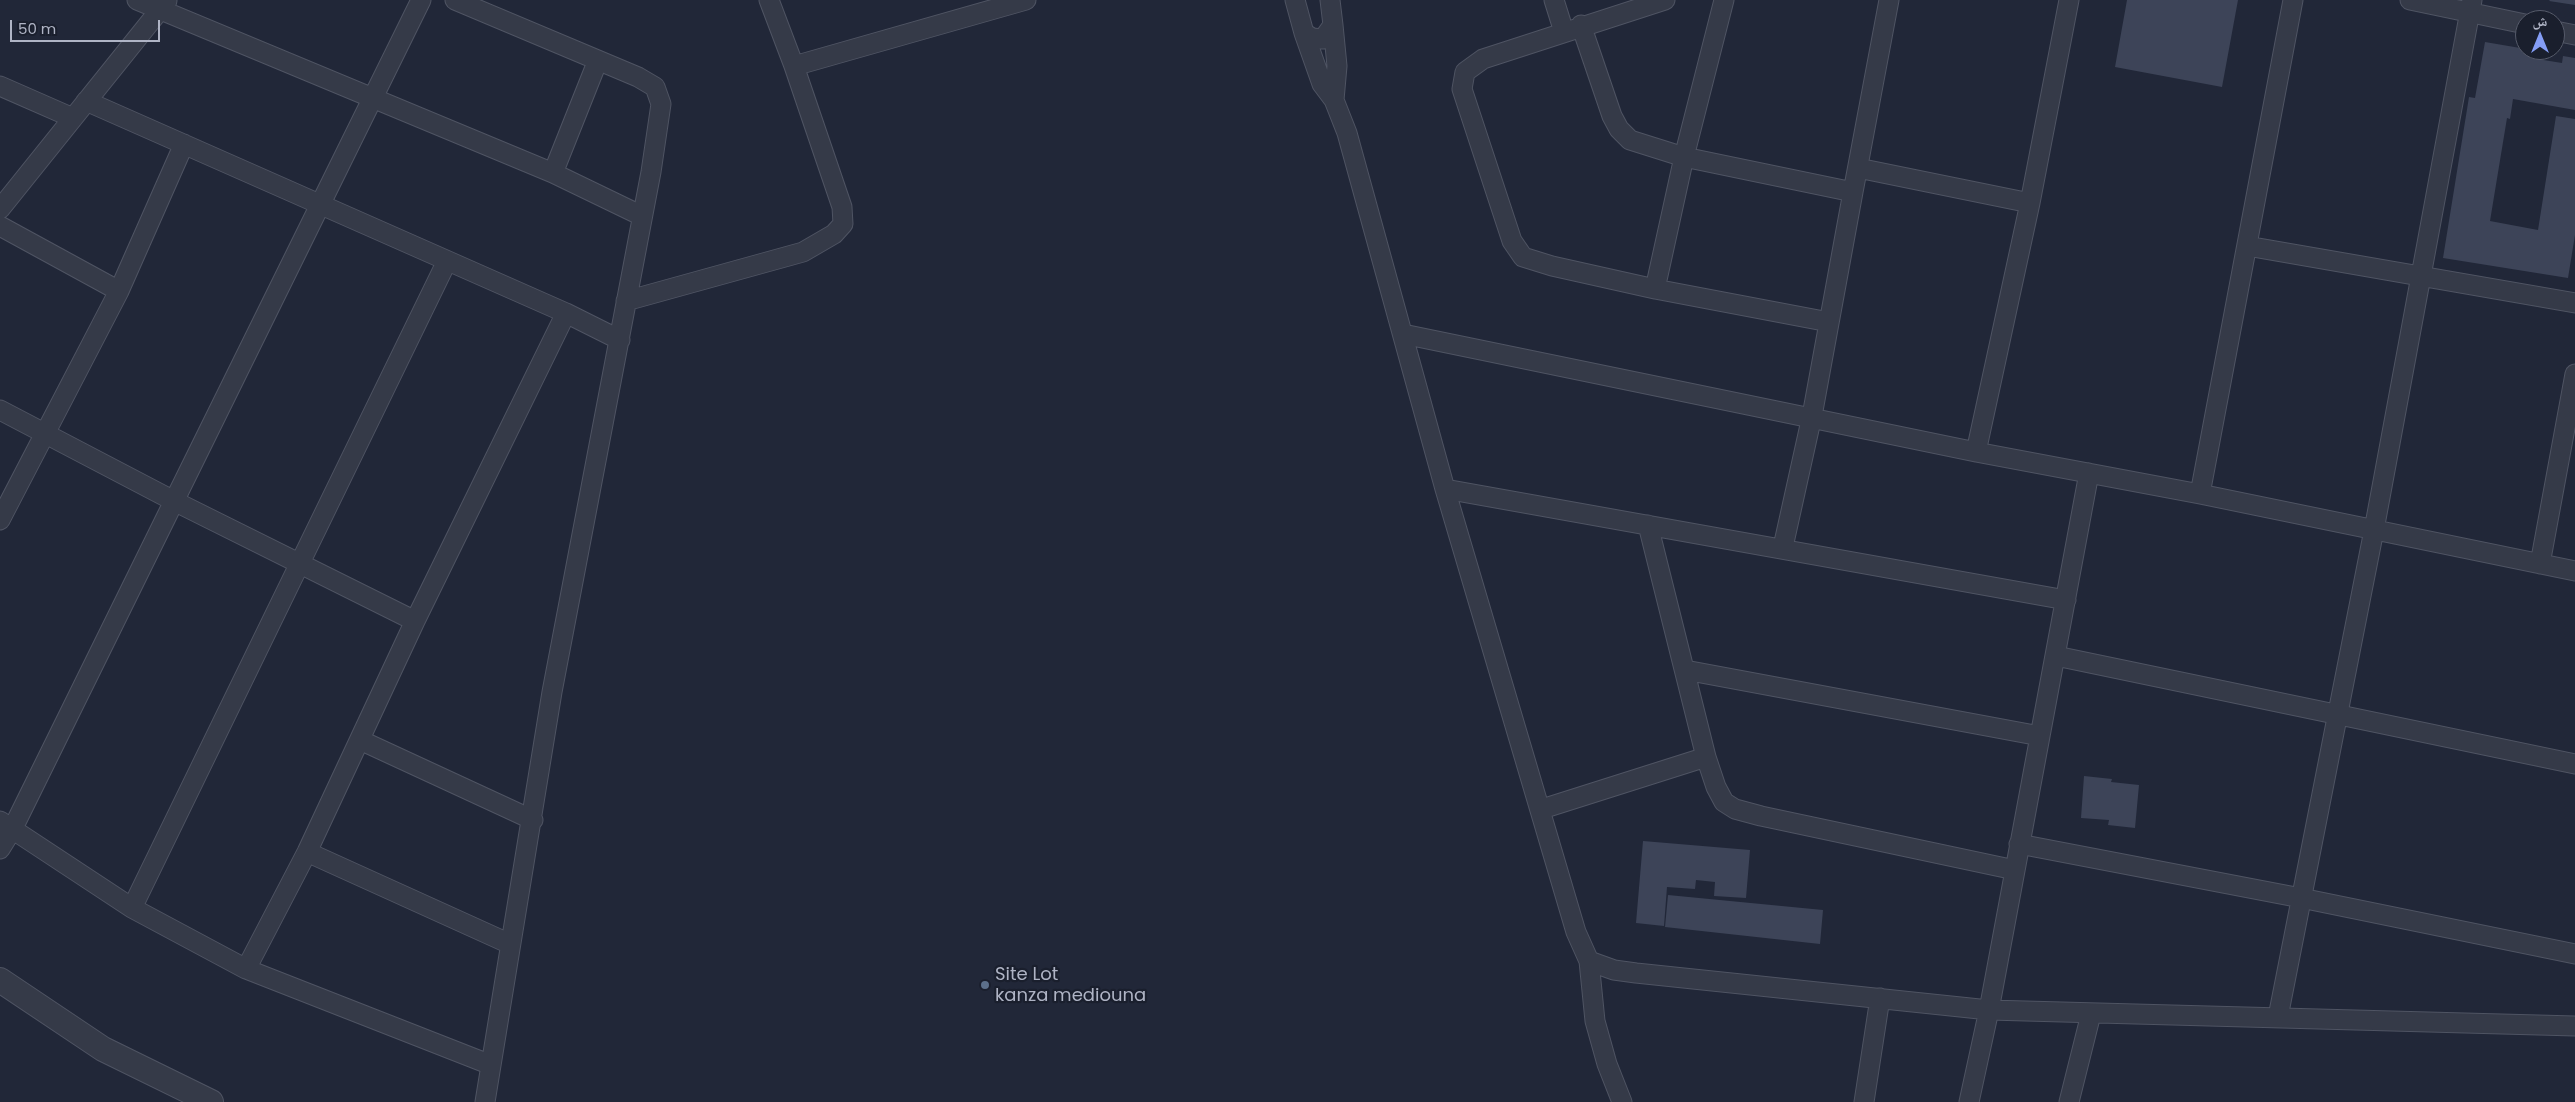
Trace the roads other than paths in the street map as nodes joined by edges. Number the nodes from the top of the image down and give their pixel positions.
1 (137, 0) edge
2 (421, 0) edge
3 (455, 0) edge
4 (769, 0) edge
5 (1026, 0) edge
6 (1295, 0) edge
7 (1330, 0) edge
8 (1554, 0) edge
9 (1664, 0) edge
10 (1724, 0) edge
11 (1889, 0) edge
12 (2069, 0) edge
13 (2293, 0) edge
14 (2410, 0) edge
15 (164, 4) edge
16 (2471, 6) edge
17 (2515, 21) edge
18 (1333, 26) junction
19 (1573, 29) junction
20 (1304, 34) junction
21 (598, 60) junction
22 (794, 66) junction
23 (0, 86) edge
24 (373, 100) junction
25 (1334, 100) junction
26 (86, 101) junction
27 (73, 118) junction
28 (184, 144) junction
29 (1684, 157) junction
30 (1858, 168) junction
31 (553, 173) junction
32 (1853, 192) junction
33 (2030, 203) junction
34 (321, 205) junction
35 (0, 209) edge
36 (642, 216) junction
37 (0, 226) edge
38 (2247, 246) junction
39 (447, 261) junction
40 (2420, 277) junction
41 (1655, 289) junction
42 (119, 291) junction
43 (626, 301) junction
44 (2575, 303) edge
45 (566, 313) junction
46 (1829, 322) junction
47 (1403, 334) junction
48 (620, 340) junction
49 (2575, 374) edge
50 (0, 410) edge
51 (1812, 416) junction
52 (44, 432) junction
53 (1976, 452) junction
54 (2090, 473) junction
55 (1446, 488) junction
56 (2200, 494) junction
57 (174, 502) junction
58 (0, 520) edge
59 (1648, 525) junction
60 (2374, 530) junction
61 (1783, 547) junction
62 (300, 563) junction
63 (2540, 564) junction
64 (2575, 571) edge
65 (2066, 600) junction
66 (415, 621) junction
67 (2056, 656) junction
68 (1685, 670) junction
69 (2337, 715) junction
70 (2040, 736) junction
71 (360, 740) junction
72 (1706, 757) junction
73 (2575, 764) edge
74 (1542, 809) junction
75 (533, 820) junction
76 (6, 824) edge
77 (2019, 844) junction
78 (0, 849) edge
79 (307, 852) junction
80 (2015, 870) junction
81 (2301, 898) junction
82 (132, 908) junction
83 (510, 944) junction
84 (2575, 954) edge
85 (1589, 961) junction
86 (246, 969) junction
87 (0, 980) edge
88 (1880, 998) junction
89 (1989, 1010) junction
90 (2091, 1014) junction
91 (2278, 1017) junction
92 (2575, 1026) edge
93 (491, 1065) junction
94 (211, 1102) edge
95 (485, 1102) edge
96 (1622, 1102) edge
97 (1864, 1102) edge
98 (1969, 1102) edge
99 (2069, 1102) edge

1 - 15 street
2 - 24 street
3 - 21 street
4 - 22 street
5 - 22 street
6 - 20 street
7 - 18 street
8 - 19 street
9 - 19 street
10 - 29 street
11 - 30 street
12 - 33 street
13 - 38 street
14 - 16 street
15 - 24 street
15 - 26 street
16 - 17 street
16 - 40 street
18 - 20 street
18 - 25 street
19 - 29 street
19 - 41 street
20 - 25 street
21 - 31 street
21 - 36 street
22 - 43 street
23 - 27 street
24 - 31 street
24 - 34 street
25 - 47 street
26 - 27 street
26 - 28 street
27 - 35 street
28 - 34 street
28 - 42 street
29 - 32 street
29 - 41 street
30 - 32 street
30 - 33 street
31 - 36 street
32 - 46 street
33 - 53 street
34 - 39 street
34 - 57 street
36 - 43 street
37 - 42 street
38 - 40 street
38 - 56 street
39 - 45 street
39 - 62 street
40 - 44 street
40 - 60 street
41 - 46 street
42 - 52 street
43 - 48 street
45 - 48 street
45 - 66 street
46 - 51 street
47 - 51 street
47 - 55 street
48 - 75 street
49 - 63 street
50 - 52 street
51 - 53 street
51 - 61 street
52 - 57 street
52 - 58 street
53 - 54 street
54 - 56 street
54 - 65 street
55 - 59 street
55 - 74 street
56 - 60 street
57 - 62 street
57 - 76 street
59 - 61 street
59 - 68 street
60 - 63 street
60 - 69 street
61 - 65 street
62 - 66 street
62 - 82 street
63 - 64 street
65 - 67 street
66 - 71 street
67 - 69 street
67 - 70 street
68 - 70 street
68 - 72 street
69 - 73 street
69 - 81 street
70 - 77 street
71 - 75 street
71 - 79 street
72 - 74 street
72 - 80 street
74 - 85 street
75 - 83 street
76 - 78 street
76 - 82 street
77 - 80 street
77 - 81 street
79 - 83 street
79 - 86 street
80 - 89 street
81 - 84 street
81 - 91 street
82 - 86 street
83 - 93 street
85 - 88 street
85 - 96 street
86 - 93 street
87 - 94 street
88 - 89 street
88 - 97 street
89 - 90 street
89 - 98 street
90 - 91 street
90 - 99 street
91 - 92 street
93 - 95 street

